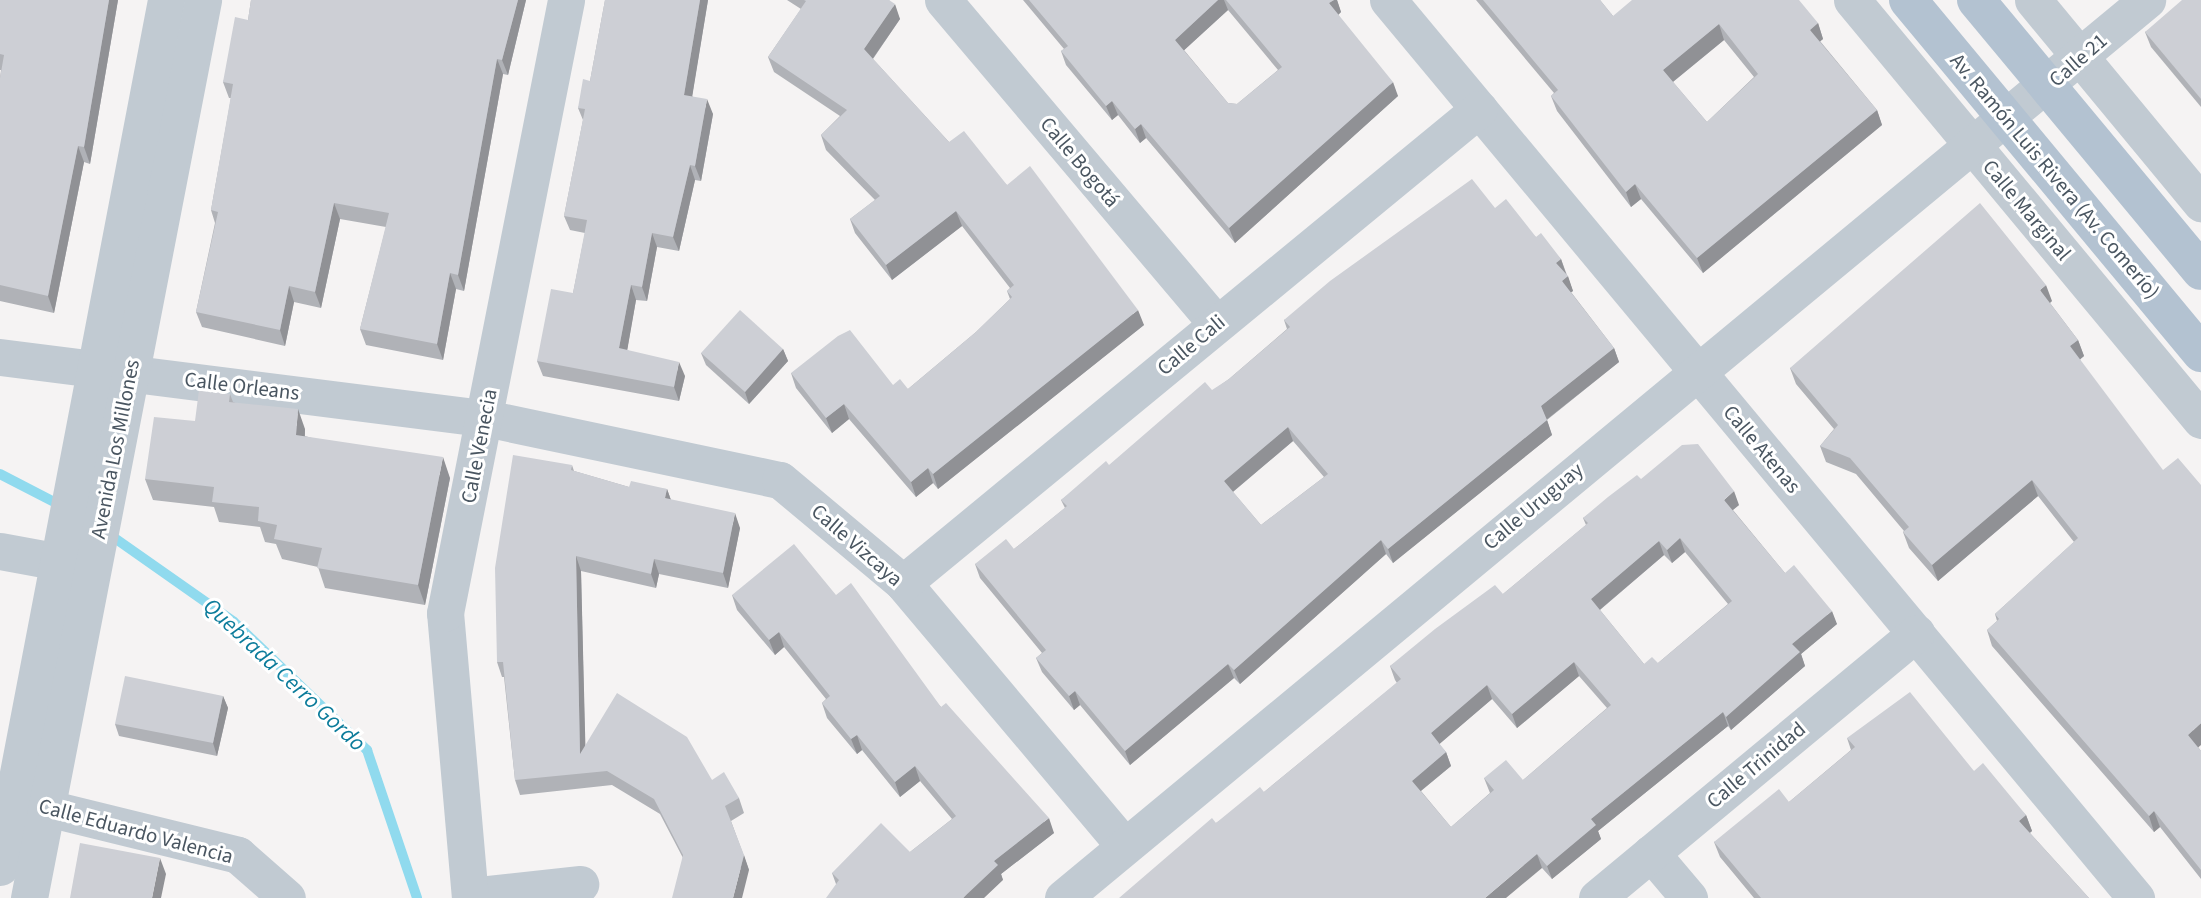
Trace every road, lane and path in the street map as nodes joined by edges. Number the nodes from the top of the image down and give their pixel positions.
1 (166, 0) edge
2 (203, 0) edge
3 (566, 0) edge
4 (943, 0) edge
5 (1388, 0) edge
6 (1852, 0) edge
7 (1908, 0) edge
8 (1976, 0) edge
9 (2033, 0) edge
10 (2147, 0) edge
11 (2080, 59) junction
12 (2048, 87) junction
13 (1479, 108) junction
14 (2006, 117) junction
15 (1971, 142) junction
16 (2201, 203) edge
17 (2201, 271) edge
18 (1217, 324) junction
19 (2201, 353) edge
20 (0, 357) edge
21 (113, 370) junction
22 (1697, 370) junction
23 (485, 418) junction
24 (2201, 420) edge
25 (0, 551) edge
26 (75, 565) junction
27 (903, 583) junction
28 (1916, 632) junction
29 (29, 804) junction
30 (1124, 845) junction
31 (1651, 853) junction
32 (0, 867) edge
33 (580, 884) dead end
34 (470, 897) edge
35 (29, 898) edge
36 (287, 898) edge
37 (1063, 898) edge
38 (1597, 898) edge
39 (1689, 898) edge
40 (2136, 898) edge

1 - 21 street, Avenida Los Millones
2 - 21 street, Avenida Los Millones
3 - 23 street, Calle Venecia
4 - 18 street, Calle Bogotá
5 - 13 street, Calle Atenas
6 - 15 street, Calle Marginal
7 - 14 main road, Av. Ramón Luis Rivera (Av. Comerío)
8 - 12 main road
9 - 11 street
10 - 11 street, Calle 21
11 - 12 street, Calle 21
11 - 16 street
12 - 14 street, Calle 21
12 - 17 main road
13 - 18 street, Calle Cali
13 - 22 street, Calle Atenas
14 - 15 street, Calle Uruguay
14 - 19 main road, Av. Ramón Luis Rivera (Av. Comerío)
15 - 22 street, Calle Uruguay
15 - 24 street, Calle Marginal
18 - 27 street, Calle Cali
20 - 21 street, Calle Orleans
21 - 23 street, Calle Orleans
21 - 26 street, Avenida Los Millones
22 - 28 street, Calle Atenas
22 - 30 street, Calle Uruguay
23 - 27 street, Calle Vizcaya
23 - 34 street, Calle Venecia
25 - 26 street
26 - 29 street, Avenida Los Millones
27 - 30 street, Calle Vizcaya
28 - 31 street, Calle Trinidad
28 - 40 street, Calle Atenas
29 - 32 street, Avenida Los Millones
29 - 35 street, Avenida Los Millones
29 - 36 street, Calle Eduardo Valencia
30 - 37 street, Calle Uruguay
31 - 38 street, Calle Trinidad
31 - 39 street
33 - 34 street, Calle Venecia

